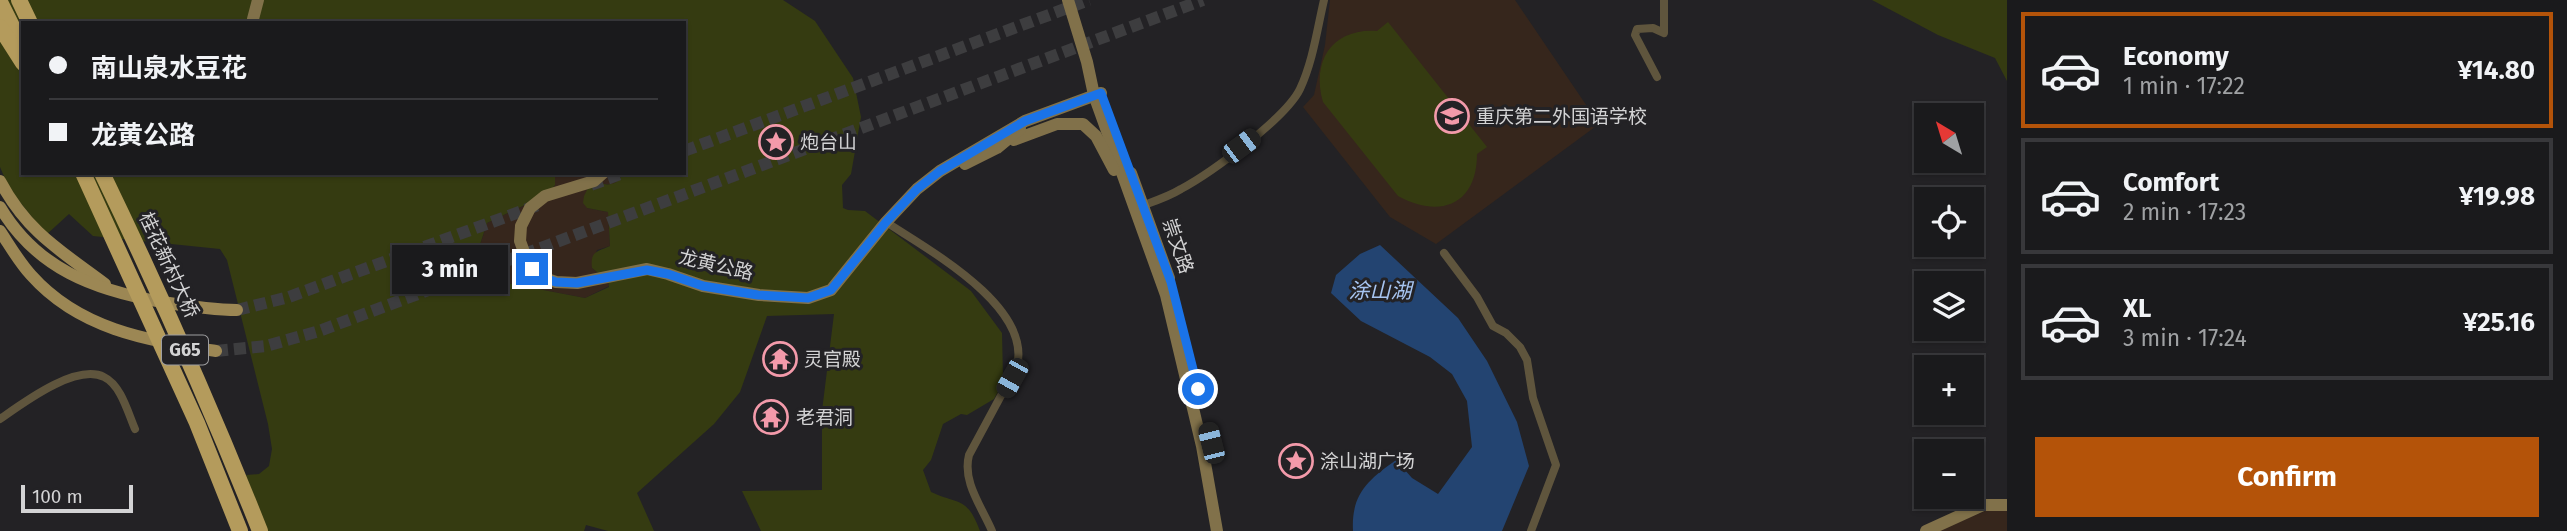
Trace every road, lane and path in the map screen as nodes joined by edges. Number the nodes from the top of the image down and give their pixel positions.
1 (19, 0) edge
2 (258, 0) edge
3 (1068, 0) edge
4 (1324, 0) edge
5 (1664, 0) edge
6 (2, 6) edge
7 (29, 21) edge
8 (254, 21) edge
9 (0, 27) edge
10 (21, 44) edge
11 (21, 60) edge
12 (1657, 77) dead end
13 (1099, 96) junction
14 (992, 145) junction
15 (84, 175) edge
16 (103, 175) edge
17 (601, 175) tunnel mouth
18 (0, 181) edge
19 (0, 206) edge
20 (1139, 206) junction
21 (886, 222) junction
22 (0, 232) edge
23 (0, 240) edge
24 (1444, 253) dead end
25 (18, 259) junction
26 (120, 295) junction
27 (237, 310) tunnel mouth
28 (216, 351) tunnel mouth
29 (0, 419) edge
30 (135, 429) dead end
31 (2007, 505) edge
32 (240, 531) edge
33 (260, 531) edge
34 (992, 531) edge
35 (1217, 531) edge
36 (1225, 531) edge
37 (1531, 531) edge
38 (1926, 531) edge

1 - 7 highway
2 - 8 main road
3 - 13 main road, 崇文路
4 - 20 street
5 - 12 street
6 - 10 highway
9 - 11 highway
13 - 14 main road, 龙黄公路
13 - 20 main road, 崇文路
14 - 20 main road
14 - 21 main road, 龙黄公路
15 - 32 highway, 桂花新村大桥 / G65, bridge
16 - 33 highway, 桂花新村大桥 / G65, bridge
17 - 21 main road, 龙黄公路
18 - 26 main road
19 - 26 main road
20 - 35 main road, 崇文路
20 - 36 main road, 崇文路
21 - 34 street
22 - 25 main road
23 - 25 main road
24 - 37 street
25 - 28 main road, bridge
26 - 27 main road, bridge
29 - 30 street
31 - 38 main road

